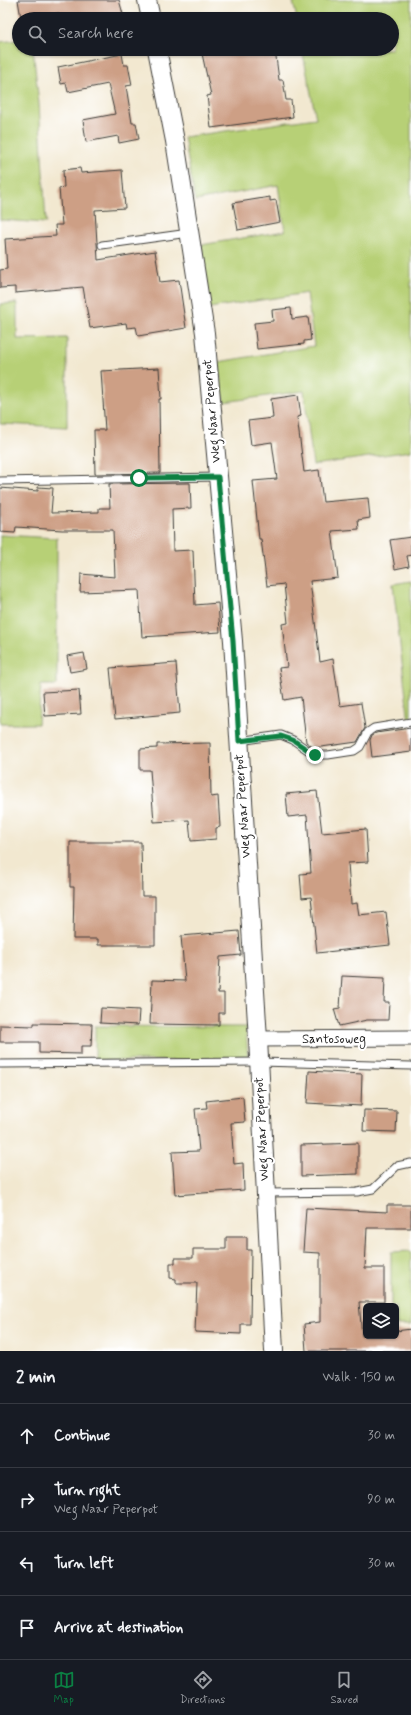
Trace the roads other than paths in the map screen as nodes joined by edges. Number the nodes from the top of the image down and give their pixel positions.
1 (150, 1) edge
2 (151, 12) edge
3 (158, 56) edge
4 (189, 233) junction
5 (102, 245) dead end
6 (218, 477) junction
7 (0, 481) edge
8 (411, 722) edge
9 (239, 741) junction
10 (411, 1038) edge
11 (258, 1039) junction
12 (259, 1062) junction
13 (0, 1064) edge
14 (411, 1066) edge
15 (411, 1163) edge
16 (266, 1193) junction
17 (274, 1351) edge

1 - 2 street
3 - 4 street, Weg Naar Peperpot
4 - 5 lane
4 - 6 street, Weg Naar Peperpot
6 - 7 lane
6 - 9 street, Weg Naar Peperpot
8 - 9 lane
9 - 11 street, Weg Naar Peperpot
10 - 11 street, Santosoweg
11 - 12 street, Weg Naar Peperpot
12 - 13 lane
12 - 14 lane
12 - 16 street, Weg Naar Peperpot
15 - 16 lane
16 - 17 street, Weg Naar Peperpot

